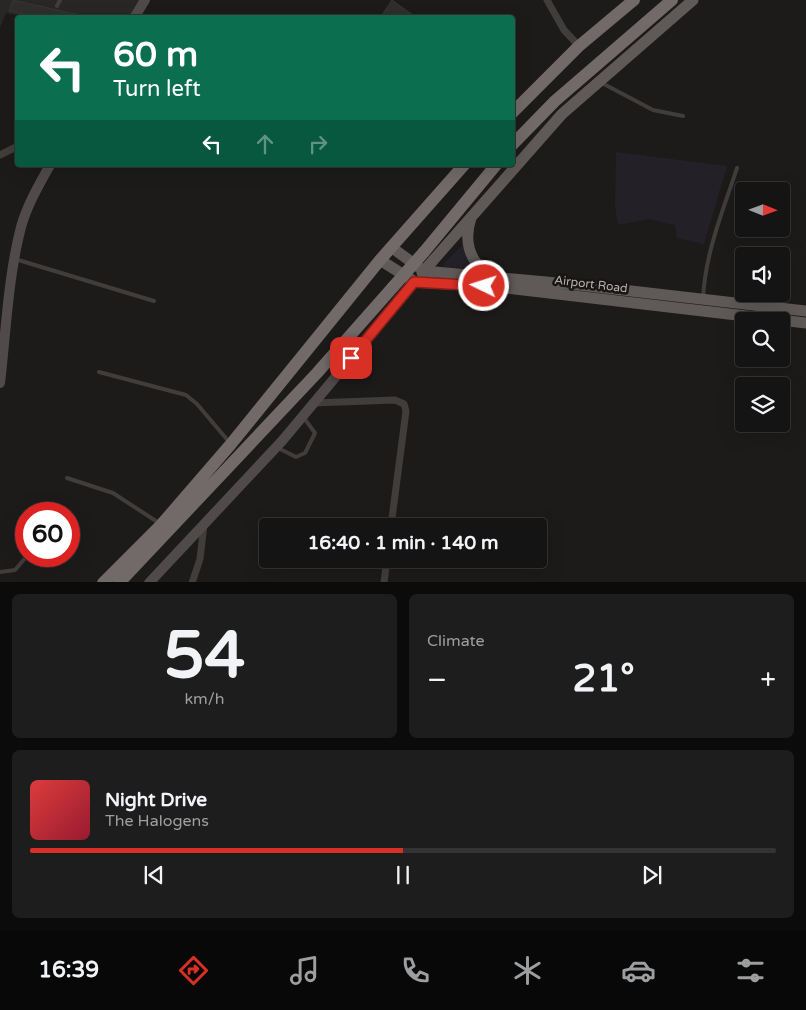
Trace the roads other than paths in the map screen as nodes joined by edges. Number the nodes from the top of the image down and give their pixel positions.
1 (60, 0) edge
2 (145, 0) edge
3 (547, 0) edge
4 (634, 0) edge
5 (672, 0) edge
6 (693, 0) edge
7 (57, 6) dead end
8 (136, 15) edge
9 (579, 46) junction
10 (600, 82) junction
11 (515, 109) edge
12 (683, 116) dead end
13 (515, 142) edge
14 (15, 148) edge
15 (0, 155) edge
16 (515, 166) edge
17 (49, 167) edge
18 (462, 167) edge
19 (494, 167) edge
20 (514, 167) edge
21 (737, 168) dead end
22 (472, 214) junction
23 (391, 247) junction
24 (15, 260) junction
25 (380, 260) junction
26 (424, 271) junction
27 (486, 276) junction
28 (414, 282) junction
29 (703, 300) junction
30 (154, 301) dead end
31 (806, 311) edge
32 (806, 323) edge
33 (1, 361) edge
34 (99, 372) dead end
35 (0, 383) edge
36 (313, 403) junction
37 (302, 417) junction
38 (231, 444) junction
39 (276, 447) junction
40 (67, 478) dead end
41 (392, 518) edge
42 (204, 524) junction
43 (161, 525) junction
44 (18, 567) edge
45 (386, 568) edge
46 (0, 572) edge
47 (103, 582) edge
48 (119, 582) edge
49 (149, 582) edge
50 (192, 582) edge
51 (384, 582) edge

1 - 7 lane
2 - 8 main road
3 - 9 street
4 - 9 highway
5 - 13 highway
6 - 10 main road
9 - 11 highway
10 - 12 lane
10 - 16 main road
14 - 15 street
17 - 24 main road
18 - 23 highway
19 - 48 highway, bridge
20 - 22 main road
21 - 29 lane
22 - 26 main road
22 - 27 main road
23 - 25 highway
23 - 26 main road
24 - 30 lane
24 - 33 main road
25 - 28 main road, Airport Road
25 - 38 highway
26 - 27 main road
26 - 28 main road
27 - 29 main road
28 - 32 main road, Airport Road
28 - 36 main road
29 - 31 main road
33 - 35 main road
34 - 38 lane
36 - 37 main road
36 - 41 street
37 - 39 main road
37 - 39 lane
38 - 43 highway
39 - 42 main road
40 - 43 lane
42 - 49 main road
42 - 50 street
43 - 47 highway
44 - 46 lane
45 - 51 street

